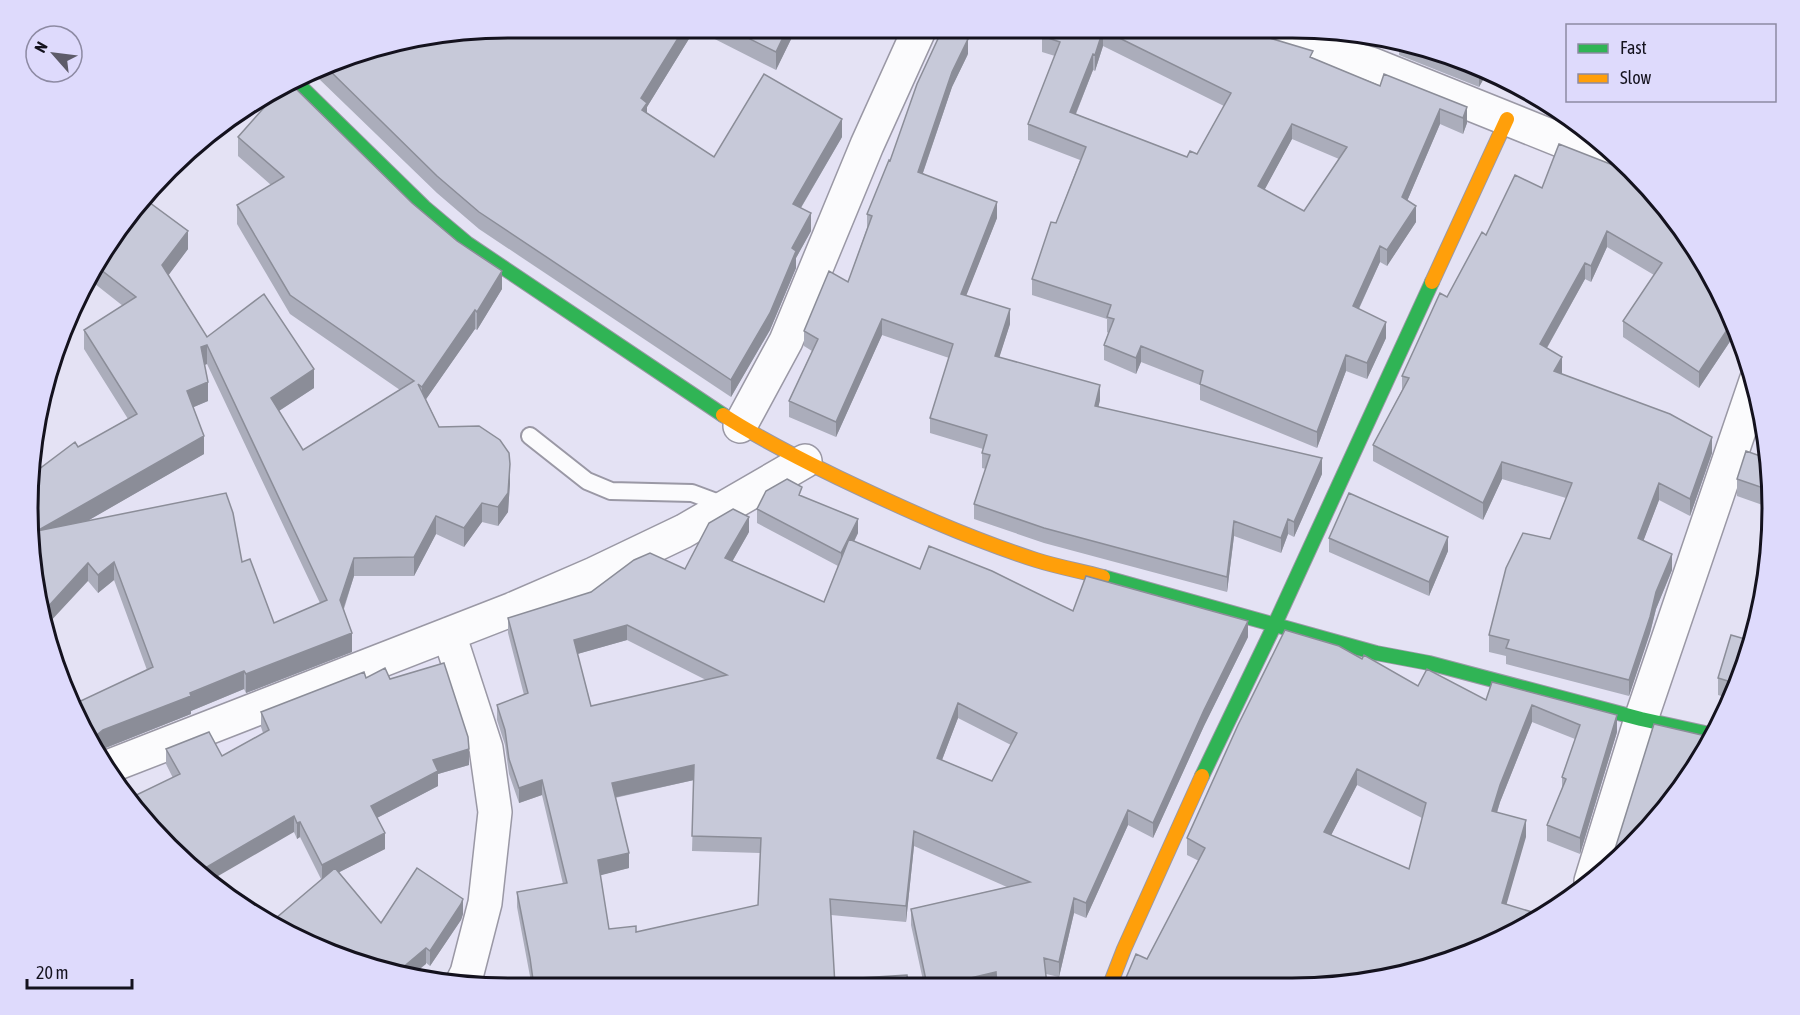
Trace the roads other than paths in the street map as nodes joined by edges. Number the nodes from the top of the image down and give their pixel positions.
1 (915, 38) edge
2 (1280, 38) edge
3 (300, 86) edge
4 (1507, 119) junction
5 (1608, 160) edge
6 (1749, 400) edge
7 (740, 426) junction
8 (530, 436) dead end
9 (805, 461) junction
10 (727, 506) junction
11 (1275, 624) junction
12 (449, 634) junction
13 (1641, 719) junction
14 (1705, 733) edge
15 (114, 764) edge
16 (1596, 866) edge
17 (466, 975) edge
18 (1113, 978) edge

1 - 7 street
2 - 4 street
3 - 7 street
4 - 5 street
4 - 11 street
6 - 13 street
7 - 9 street
8 - 10 lane
9 - 10 street
9 - 11 street
10 - 12 street
11 - 13 street
11 - 18 street
12 - 15 street
12 - 17 street
13 - 14 street
13 - 16 street

